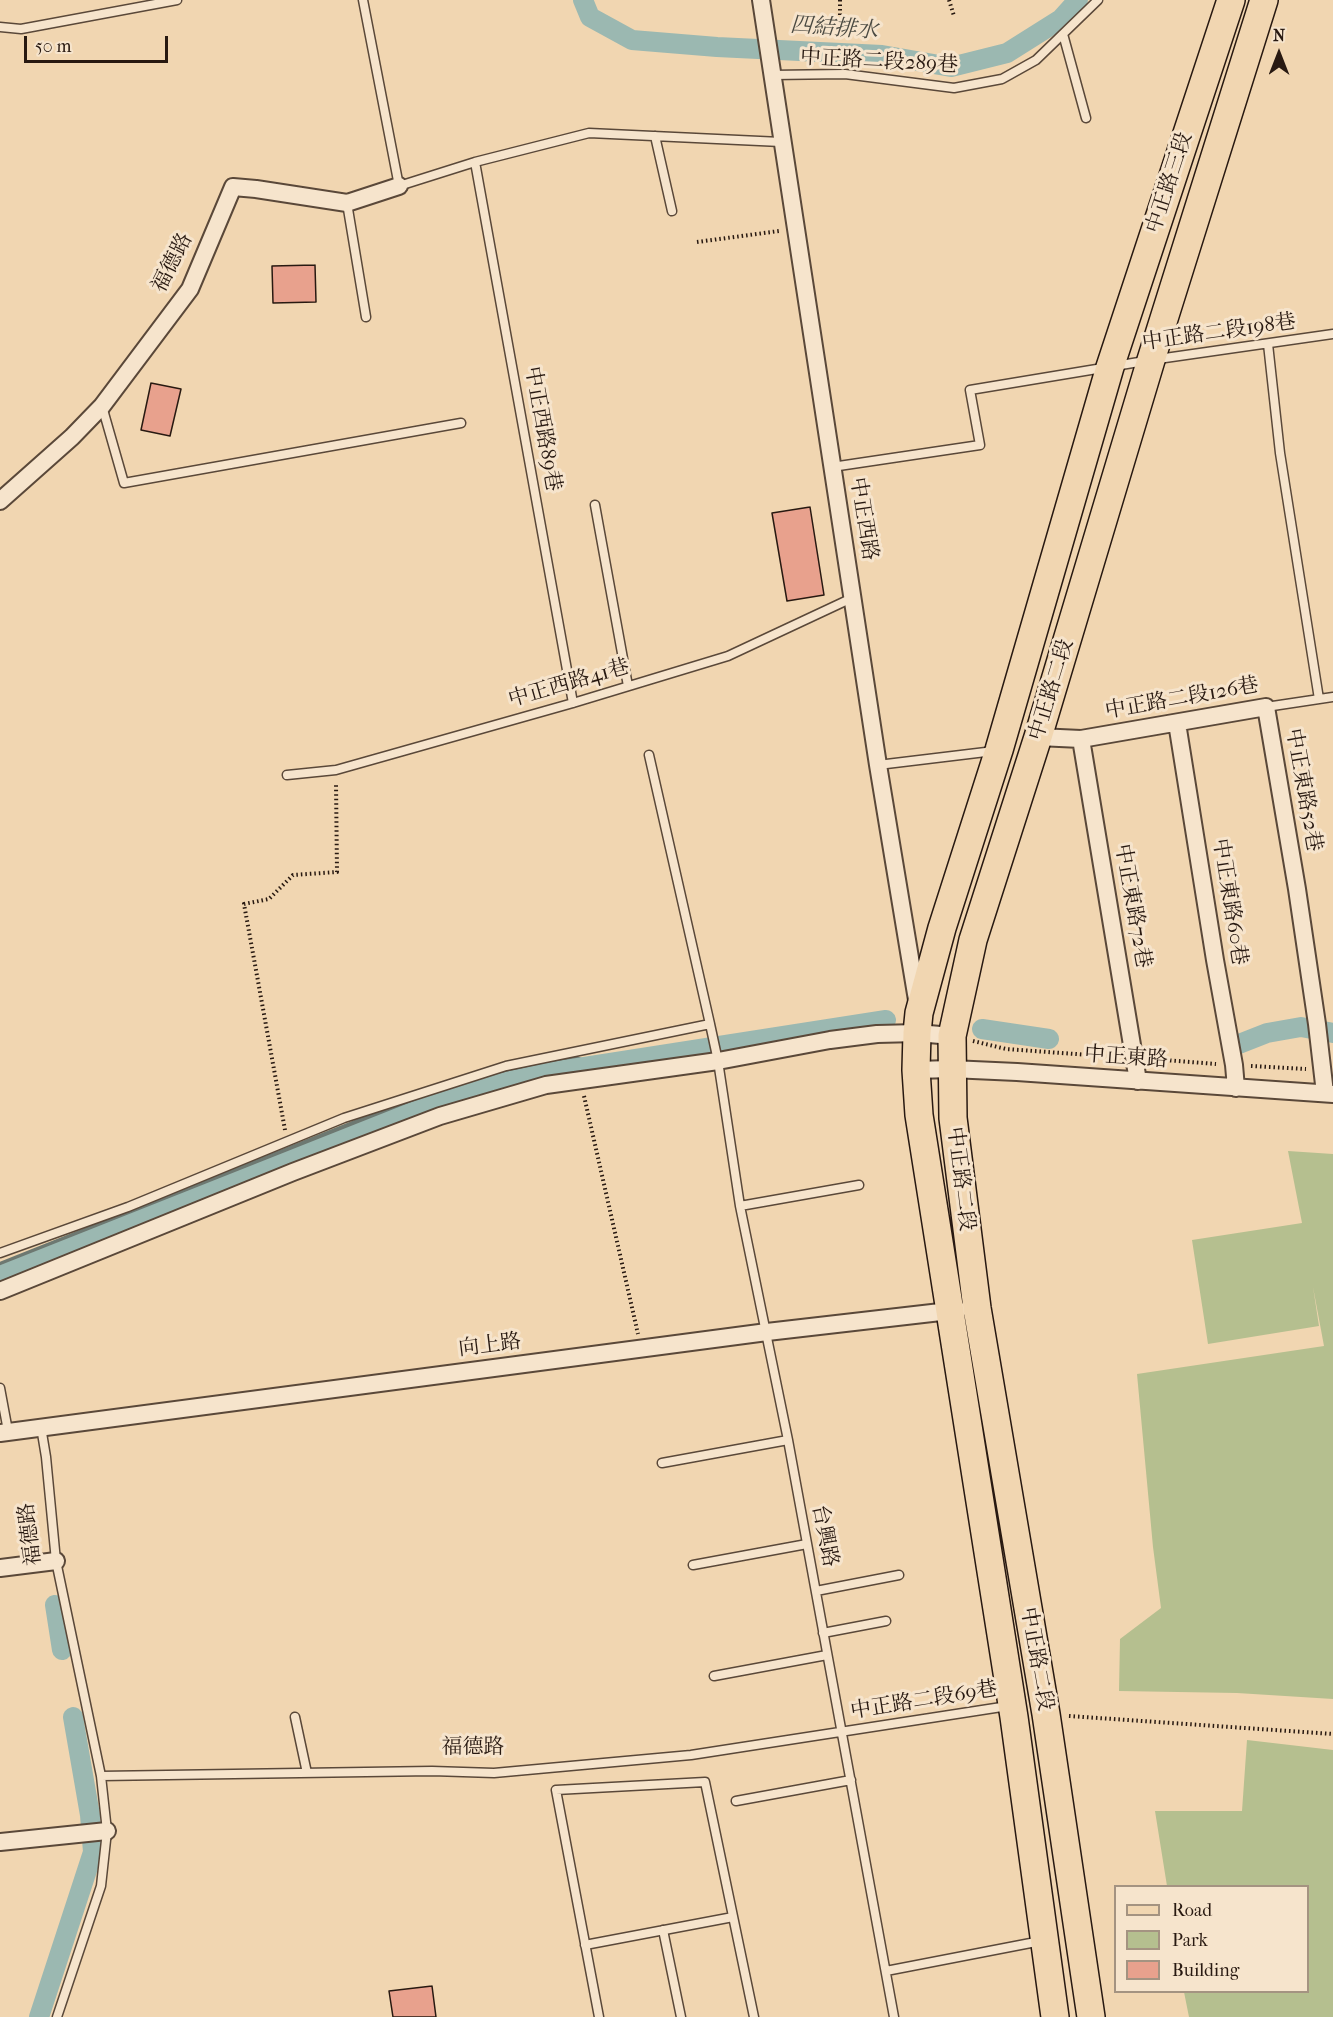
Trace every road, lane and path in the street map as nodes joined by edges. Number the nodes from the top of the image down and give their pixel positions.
1 (177, 0) edge
2 (363, 0) edge
3 (760, 0) edge
4 (840, 0) edge
5 (949, 0) edge
6 (1098, 0) edge
7 (1231, 0) edge
8 (1264, 0) edge
9 (840, 15) dead end
10 (954, 16) dead end
11 (0, 27) edge
12 (1063, 34) junction
13 (772, 75) junction
14 (1086, 118) dead end
15 (656, 136) junction
16 (781, 142) junction
17 (475, 162) junction
18 (399, 186) junction
19 (347, 203) junction
20 (672, 211) dead end
21 (795, 229) junction
22 (697, 242) dead end
23 (366, 317) dead end
24 (1333, 334) edge
25 (1268, 344) junction
26 (1151, 360) junction
27 (1110, 367) junction
28 (102, 406) junction
29 (461, 423) dead end
30 (832, 467) junction
31 (0, 501) edge
32 (595, 506) dead end
33 (852, 598) junction
34 (628, 686) junction
35 (1333, 697) edge
36 (1319, 699) junction
37 (573, 703) junction
38 (1266, 707) junction
39 (1177, 723) junction
40 (1038, 737) junction
41 (1081, 739) junction
42 (999, 750) junction
43 (649, 755) dead end
44 (878, 765) junction
45 (336, 770) junction
46 (287, 775) dead end
47 (918, 1023) junction
48 (710, 1024) junction
49 (952, 1036) junction
50 (718, 1061) junction
51 (951, 1069) junction
52 (916, 1070) junction
53 (580, 1080) junction
54 (1138, 1081) junction
55 (1236, 1088) junction
56 (1329, 1094) edge
57 (287, 1140) junction
58 (859, 1185) dead end
59 (740, 1206) junction
60 (0, 1253) edge
61 (0, 1291) edge
62 (977, 1308) junction
63 (951, 1311) junction
64 (767, 1332) junction
65 (641, 1349) junction
66 (0, 1388) edge
67 (40, 1427) junction
68 (4, 1432) edge
69 (788, 1440) junction
70 (662, 1463) dead end
71 (807, 1544) junction
72 (56, 1561) junction
73 (693, 1565) dead end
74 (0, 1568) edge
75 (899, 1575) dead end
76 (816, 1591) junction
77 (886, 1622) dead end
78 (823, 1633) junction
79 (827, 1655) junction
80 (714, 1676) dead end
81 (1012, 1705) junction
82 (1046, 1714) junction
83 (295, 1717) dead end
84 (842, 1732) junction
85 (1333, 1734) edge
86 (308, 1773) junction
87 (101, 1776) junction
88 (851, 1780) junction
89 (736, 1801) dead end
90 (107, 1832) junction
91 (0, 1842) edge
92 (733, 1917) junction
93 (663, 1930) junction
94 (1044, 1940) junction
95 (585, 1945) junction
96 (886, 1971) junction
97 (57, 2017) edge
98 (599, 2017) edge
99 (681, 2017) edge
100 (754, 2017) edge
101 (894, 2017) edge
102 (1055, 2017) edge
103 (1091, 2017) edge

1 - 11 lane
2 - 18 lane
3 - 13 street, 中正西路
4 - 9 path
5 - 10 path
6 - 12 lane, 中正路二段289巷
7 - 27 main road, 中正路三段
8 - 26 main road, 中正路三段
12 - 13 lane, 中正路二段289巷
12 - 14 lane
13 - 16 street, 中正西路
15 - 16 lane
15 - 17 lane
15 - 20 lane
16 - 21 street, 中正西路
17 - 18 lane
17 - 37 lane, 中正西路89巷
18 - 19 street, 福德路
19 - 23 lane
19 - 28 street, 福德路
21 - 22 path
21 - 30 street, 中正西路
24 - 25 lane, 中正路二段198巷
25 - 26 lane, 中正路二段198巷
25 - 36 lane
26 - 27 lane, 中正路二段198巷
26 - 40 main road, 中正路二段
27 - 30 lane, 中正路二段198巷
27 - 42 main road, 中正路二段
28 - 29 lane
28 - 31 street, 福德路
30 - 33 street, 中正西路
32 - 34 lane
33 - 34 lane, 中正西路41巷
33 - 44 street, 中正西路
34 - 37 lane, 中正西路41巷
35 - 36 lane, 中正路二段126巷
36 - 38 lane, 中正路二段126巷
37 - 45 lane, 中正西路41巷
38 - 39 street, 中正路二段126巷
38 - 56 street, 中正東路52巷
39 - 41 street, 中正路二段126巷
39 - 55 street, 中正東路60巷
40 - 41 street, 中正路二段126巷
40 - 49 main road, 中正路二段
41 - 54 street, 中正東路72巷
42 - 44 lane
42 - 47 main road, 中正路二段
43 - 48 lane, 台興路
44 - 47 street, 中正西路
45 - 46 lane, 中正西路41巷
45 - 57 path
47 - 49 street
47 - 50 street
47 - 52 main road, 中正路二段
48 - 50 lane, 台興路
48 - 57 lane
49 - 51 main road, 中正路二段
50 - 53 street
50 - 59 lane, 台興路
51 - 52 street, 中正東路
51 - 54 street, 中正東路
51 - 62 main road, 中正路二段
52 - 63 main road, 中正路二段
53 - 61 street
53 - 65 path
54 - 55 street, 中正東路
55 - 56 street, 中正東路
57 - 60 lane
58 - 59 lane
59 - 64 lane, 台興路
62 - 63 street, 向上路
62 - 82 main road, 中正路二段
63 - 64 street, 向上路
63 - 81 main road, 中正路二段
64 - 65 street, 向上路
64 - 69 lane, 台興路
65 - 67 street, 向上路
66 - 68 lane
67 - 68 street, 向上路
67 - 72 lane, 福德路
69 - 70 lane
69 - 71 lane, 台興路
71 - 73 lane
71 - 76 lane, 台興路
72 - 74 street
72 - 87 lane, 福德路
75 - 76 lane
76 - 78 lane, 台興路
77 - 78 lane
78 - 79 lane, 台興路
79 - 80 lane
79 - 84 lane, 台興路
81 - 84 lane, 中正路二段69巷
81 - 94 main road, 中正路二段
82 - 85 path
82 - 103 main road, 中正路二段
83 - 86 lane
84 - 86 lane, 福德路
84 - 88 lane, 台興路
86 - 87 lane, 福德路
87 - 90 lane, 福德路
88 - 89 lane
88 - 96 lane, 台興路
90 - 91 street
90 - 97 lane, 福德路
92 - 93 lane
92 - 95 lane
92 - 100 lane
93 - 95 lane
93 - 99 lane
94 - 96 lane
94 - 102 main road, 中正路二段
95 - 98 lane
96 - 101 lane, 台興路

